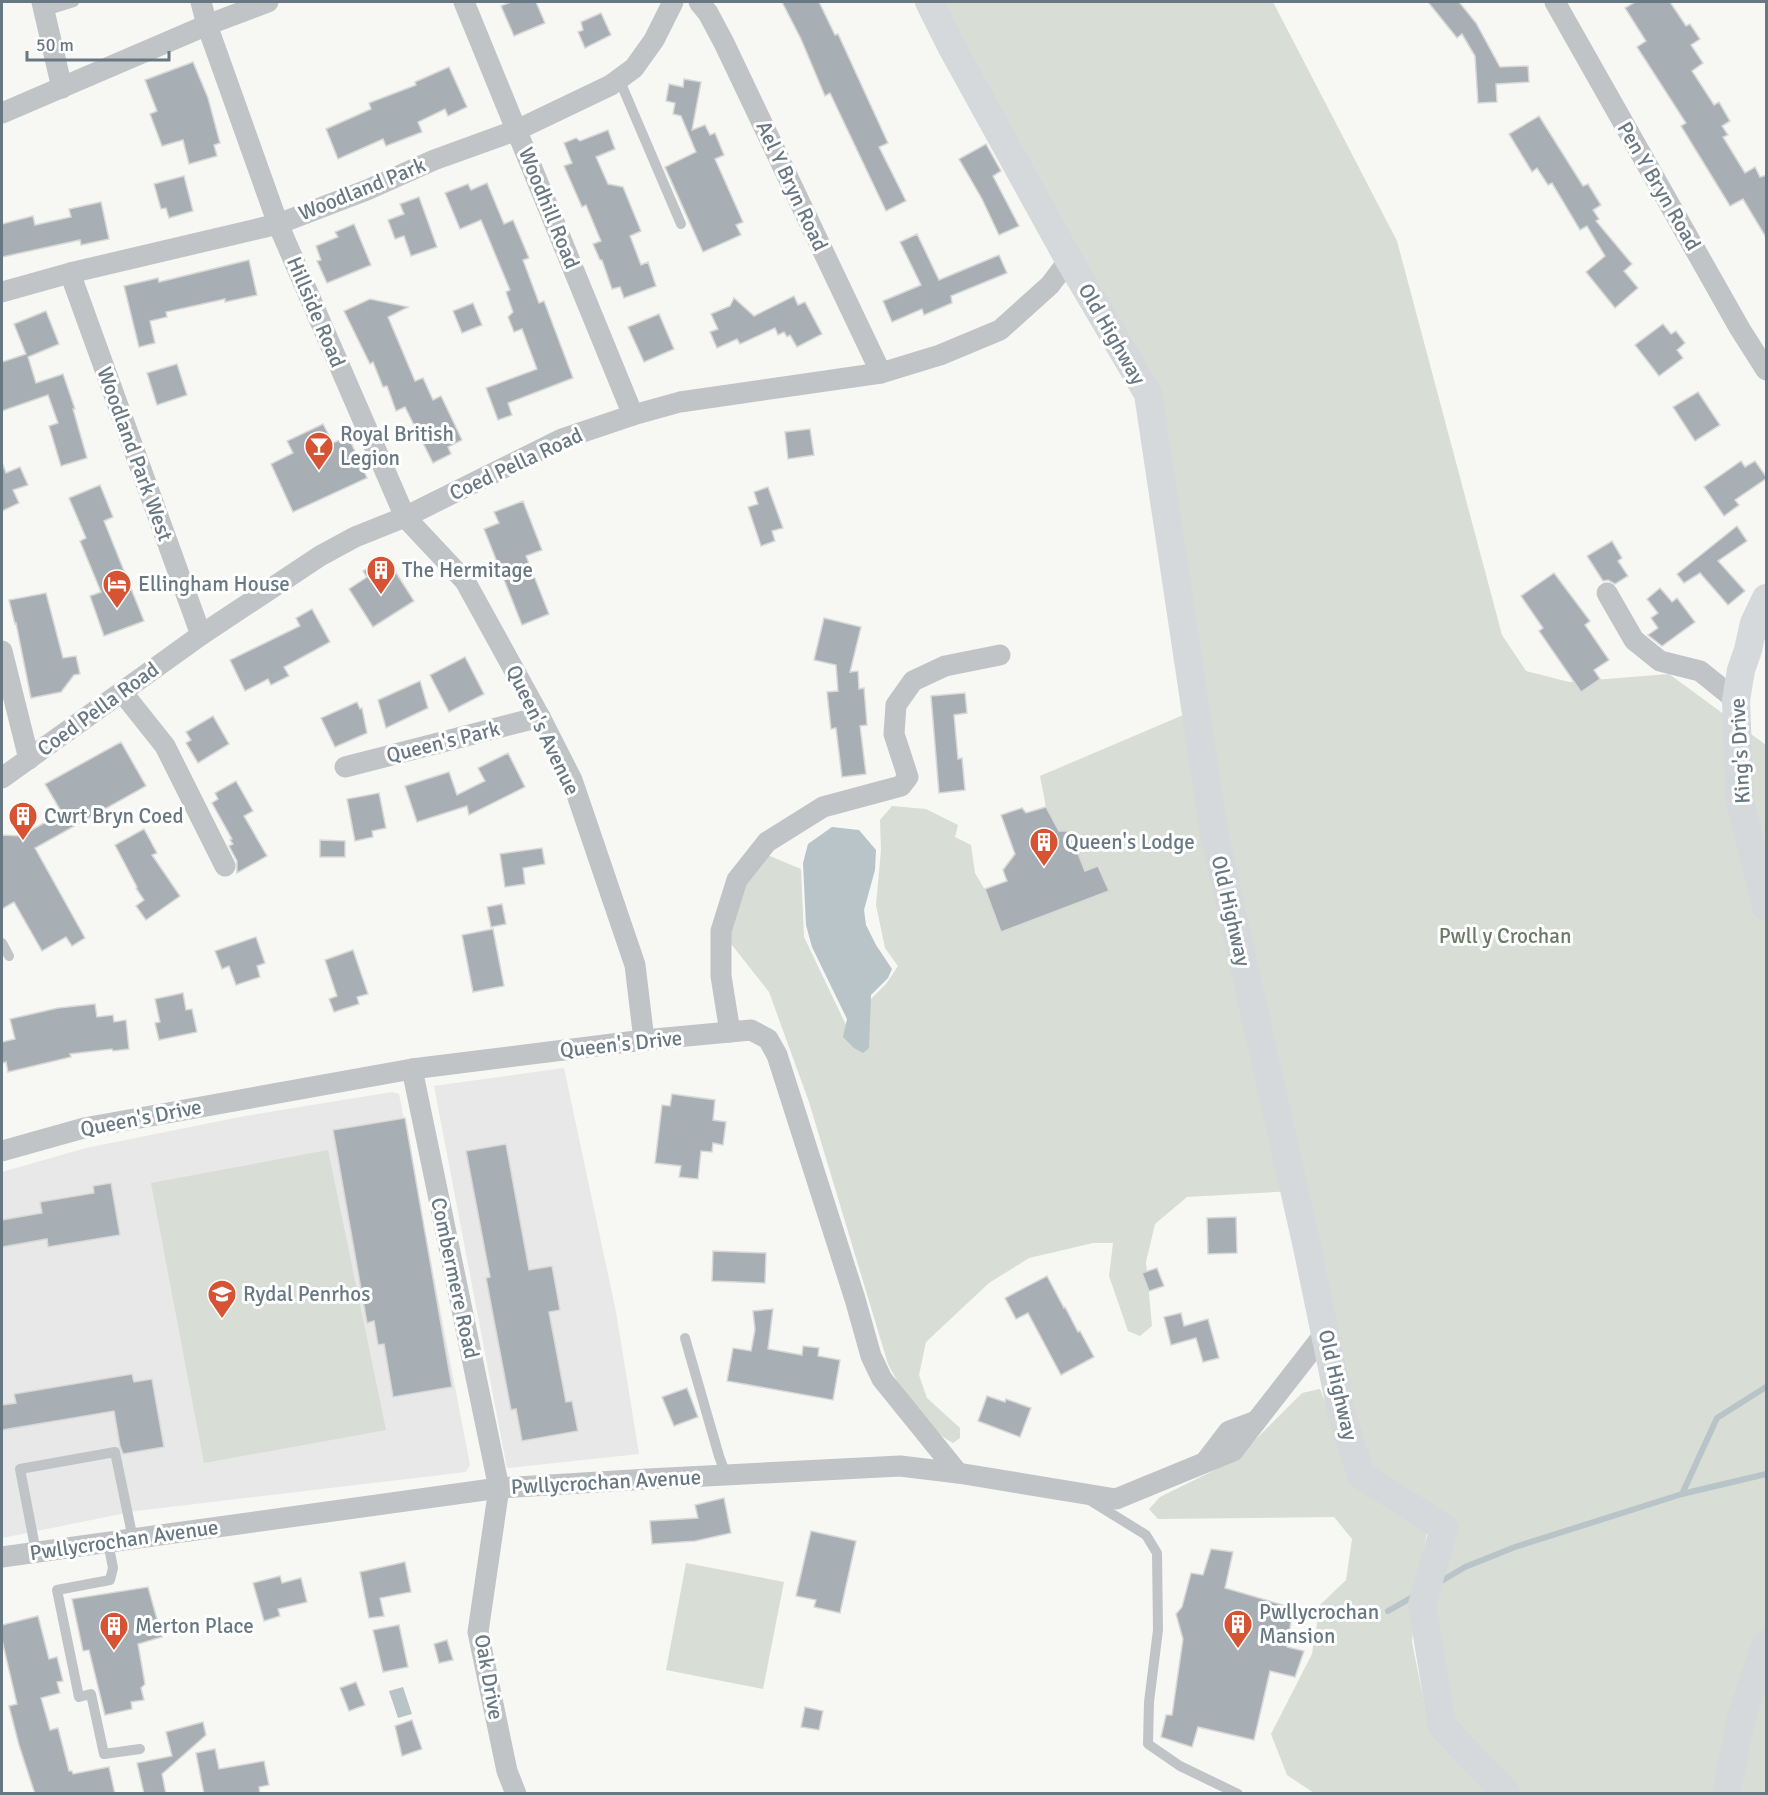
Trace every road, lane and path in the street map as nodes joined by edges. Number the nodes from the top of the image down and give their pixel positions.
1 (74, 2) edge
2 (201, 2) edge
3 (268, 2) edge
4 (464, 2) edge
5 (674, 2) edge
6 (699, 2) edge
7 (929, 2) edge
8 (1555, 2) edge
9 (44, 6) edge
10 (207, 25) junction
11 (619, 79) junction
12 (63, 88) junction
13 (2, 113) edge
14 (517, 130) junction
15 (278, 224) junction
16 (681, 224) dead end
17 (1070, 261) junction
18 (70, 273) junction
19 (2, 292) edge
20 (1767, 370) edge
21 (881, 373) junction
22 (633, 415) junction
23 (405, 517) junction
24 (1607, 593) dead end
25 (1767, 598) edge
26 (201, 635) junction
27 (2, 651) edge
28 (1000, 655) dead end
29 (122, 692) junction
30 (1736, 700) junction
31 (540, 717) junction
32 (29, 759) junction
33 (345, 767) dead end
34 (2, 778) edge
35 (225, 866) dead end
36 (1767, 906) edge
37 (2, 943) edge
38 (9, 956) dead end
39 (730, 1032) junction
40 (644, 1040) junction
41 (412, 1069) junction
42 (2, 1151) edge
43 (1325, 1334) junction
44 (685, 1338) dead end
45 (958, 1473) junction
46 (726, 1475) junction
47 (499, 1488) junction
48 (1078, 1493) junction
49 (133, 1539) junction
50 (108, 1542) junction
51 (36, 1552) junction
52 (2, 1557) edge
53 (1767, 1644) edge
54 (140, 1749) dead end
55 (516, 1794) edge
56 (1238, 1794) edge
57 (1507, 1794) edge
58 (1726, 1794) edge

1 - 9 lane
2 - 10 street, Hillside Road
3 - 10 street
4 - 14 street, Woodhill Road
5 - 11 street, Woodland Park
6 - 21 street, Ael Y Bryn Road
7 - 17 street, Old Highway
8 - 20 street, Pen Y Bryn Road
9 - 12 street
10 - 12 street
10 - 15 street, Hillside Road
11 - 14 street, Woodland Park
11 - 16 lane
12 - 13 street
14 - 15 street, Woodland Park
14 - 22 street, Woodhill Road
15 - 18 street, Woodland Park
15 - 23 street, Hillside Road
17 - 21 street, Coed Pella Road
17 - 43 street, Old Highway
18 - 19 street, Woodland Park
18 - 26 street, Woodland Park West
21 - 22 street, Coed Pella Road
22 - 23 street, Coed Pella Road
23 - 26 street, Coed Pella Road
23 - 31 street, Queen's Avenue
24 - 30 street
25 - 30 street, King's Drive
26 - 29 street, Coed Pella Road
27 - 32 street
28 - 39 street
29 - 32 street, Coed Pella Road
29 - 35 street
30 - 36 street, King's Drive
31 - 33 street, Queen's Park
31 - 40 street, Queen's Avenue
32 - 34 street, Coed Pella Road
37 - 38 lane
39 - 40 street, Queen's Drive
39 - 45 street, Queen's Drive
40 - 41 street, Queen's Drive
41 - 42 street, Queen's Drive
41 - 47 street, Combermere Road
43 - 48 street, Pwllycrochan Avenue
43 - 57 street, Old Highway
44 - 46 lane
45 - 46 street, Pwllycrochan Avenue
45 - 48 street, Pwllycrochan Avenue
46 - 47 street, Pwllycrochan Avenue
47 - 49 street, Pwllycrochan Avenue
47 - 55 street, Oak Drive
48 - 56 lane
49 - 50 street, Pwllycrochan Avenue
49 - 51 lane
50 - 51 street, Pwllycrochan Avenue
50 - 54 lane
51 - 52 street, Pwllycrochan Avenue
53 - 58 street

